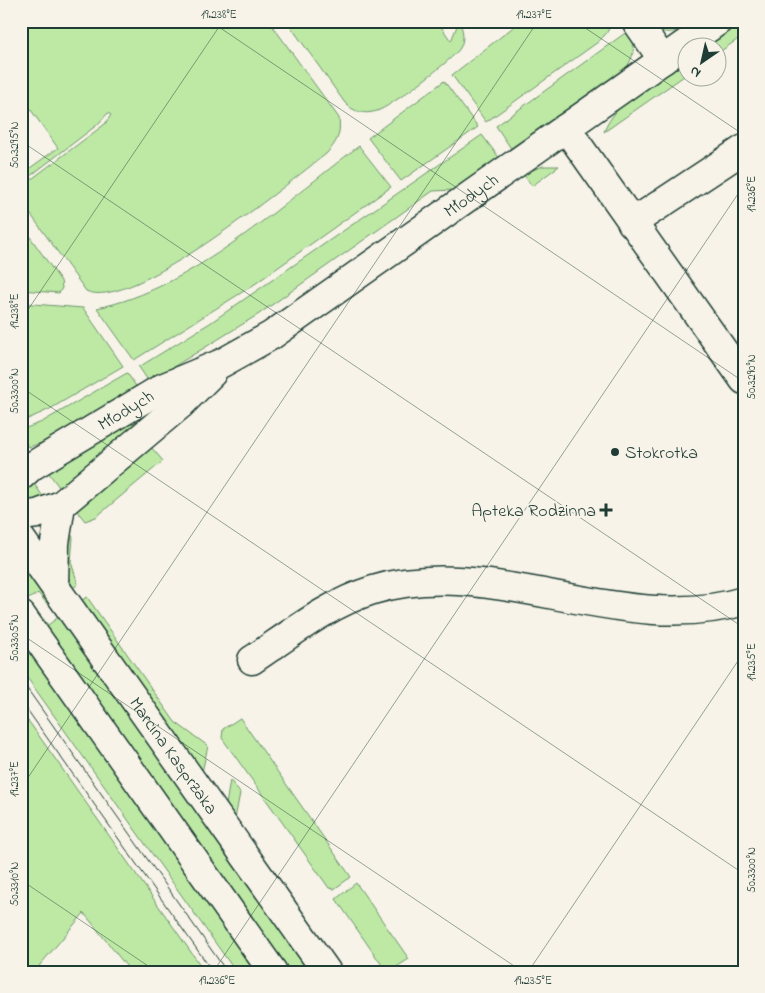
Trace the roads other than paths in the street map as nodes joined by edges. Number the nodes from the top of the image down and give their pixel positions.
1 (636, 21) edge
2 (718, 21) edge
3 (663, 60) junction
4 (566, 128) junction
5 (744, 149) edge
6 (632, 223) junction
7 (222, 363) junction
8 (744, 380) edge
9 (25, 469) edge
10 (61, 505) junction
11 (21, 516) edge
12 (21, 539) edge
13 (54, 585) junction
14 (744, 601) edge
15 (21, 614) edge
16 (252, 660) dead end
17 (273, 972) edge
18 (327, 972) edge

1 - 3 street
2 - 3 street, Młodych
3 - 4 street, Młodych
4 - 6 street
4 - 7 street, Młodych
5 - 6 street
6 - 8 street
7 - 9 street, Młodych
7 - 10 street, Młodych
10 - 11 street, Młodych
10 - 13 street
12 - 13 street, Marcina Kasprzaka
13 - 18 street, Marcina Kasprzaka
14 - 16 street
15 - 17 street

